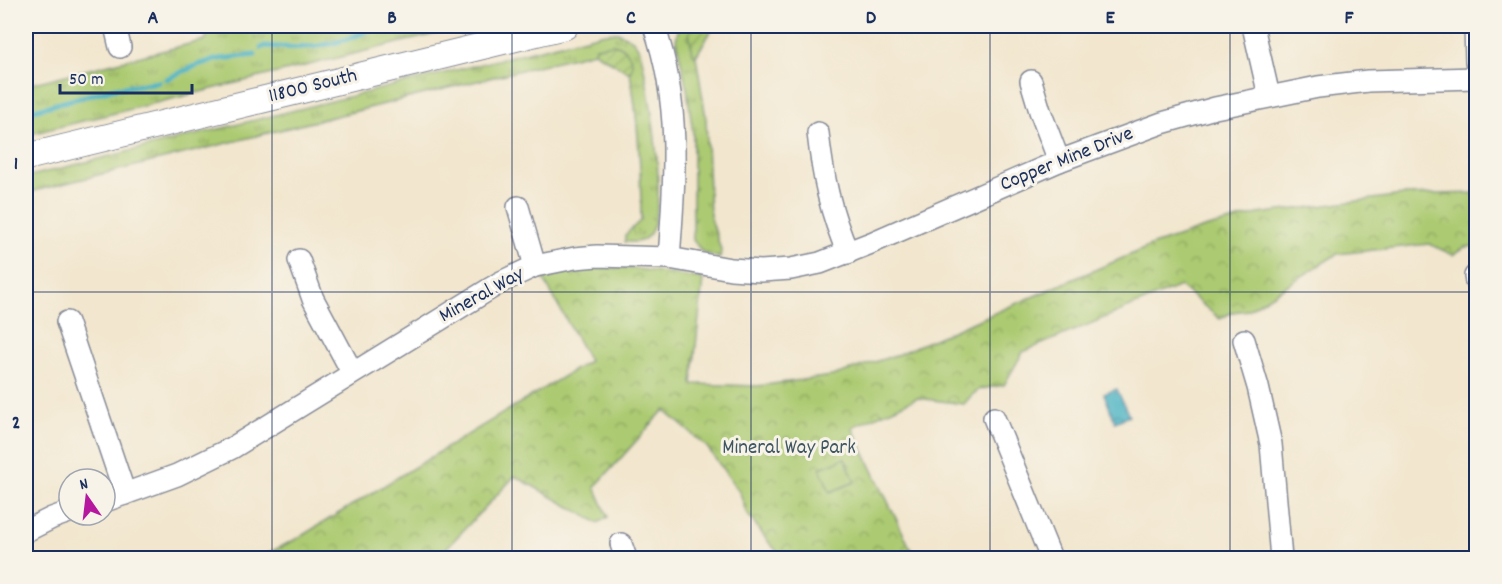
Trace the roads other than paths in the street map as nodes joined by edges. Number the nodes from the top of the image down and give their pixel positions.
1 (115, 26) edge
2 (565, 26) edge
3 (654, 26) edge
4 (1253, 26) edge
5 (1475, 26) edge
6 (120, 47) dead end
7 (1476, 62) edge
8 (1476, 78) edge
9 (1031, 81) dead end
10 (1269, 96) junction
11 (818, 133) dead end
12 (26, 157) edge
13 (1059, 161) junction
14 (518, 207) dead end
15 (848, 253) junction
16 (669, 258) junction
17 (299, 260) dead end
18 (535, 266) junction
19 (67, 322) dead end
20 (1244, 340) dead end
21 (352, 372) junction
22 (994, 418) dead end
23 (125, 494) junction
24 (117, 497) edge
25 (57, 516) edge
26 (26, 531) edge
27 (1051, 558) edge
28 (1281, 558) edge

1 - 6 street
2 - 12 main road, 11800 South
3 - 16 street
4 - 10 street
5 - 7 street
8 - 10 street, Copper Mine Drive
9 - 13 street
10 - 13 street, Copper Mine Drive
11 - 15 street
13 - 15 street, Copper Mine Drive
14 - 18 street
15 - 16 street, Copper Mine Drive
16 - 18 street, Mineral Way
17 - 21 street
18 - 21 street, Mineral Way
19 - 23 street
20 - 28 street
21 - 23 street, Mineral Way
22 - 27 street
23 - 24 street, Mineral Way
25 - 26 street

